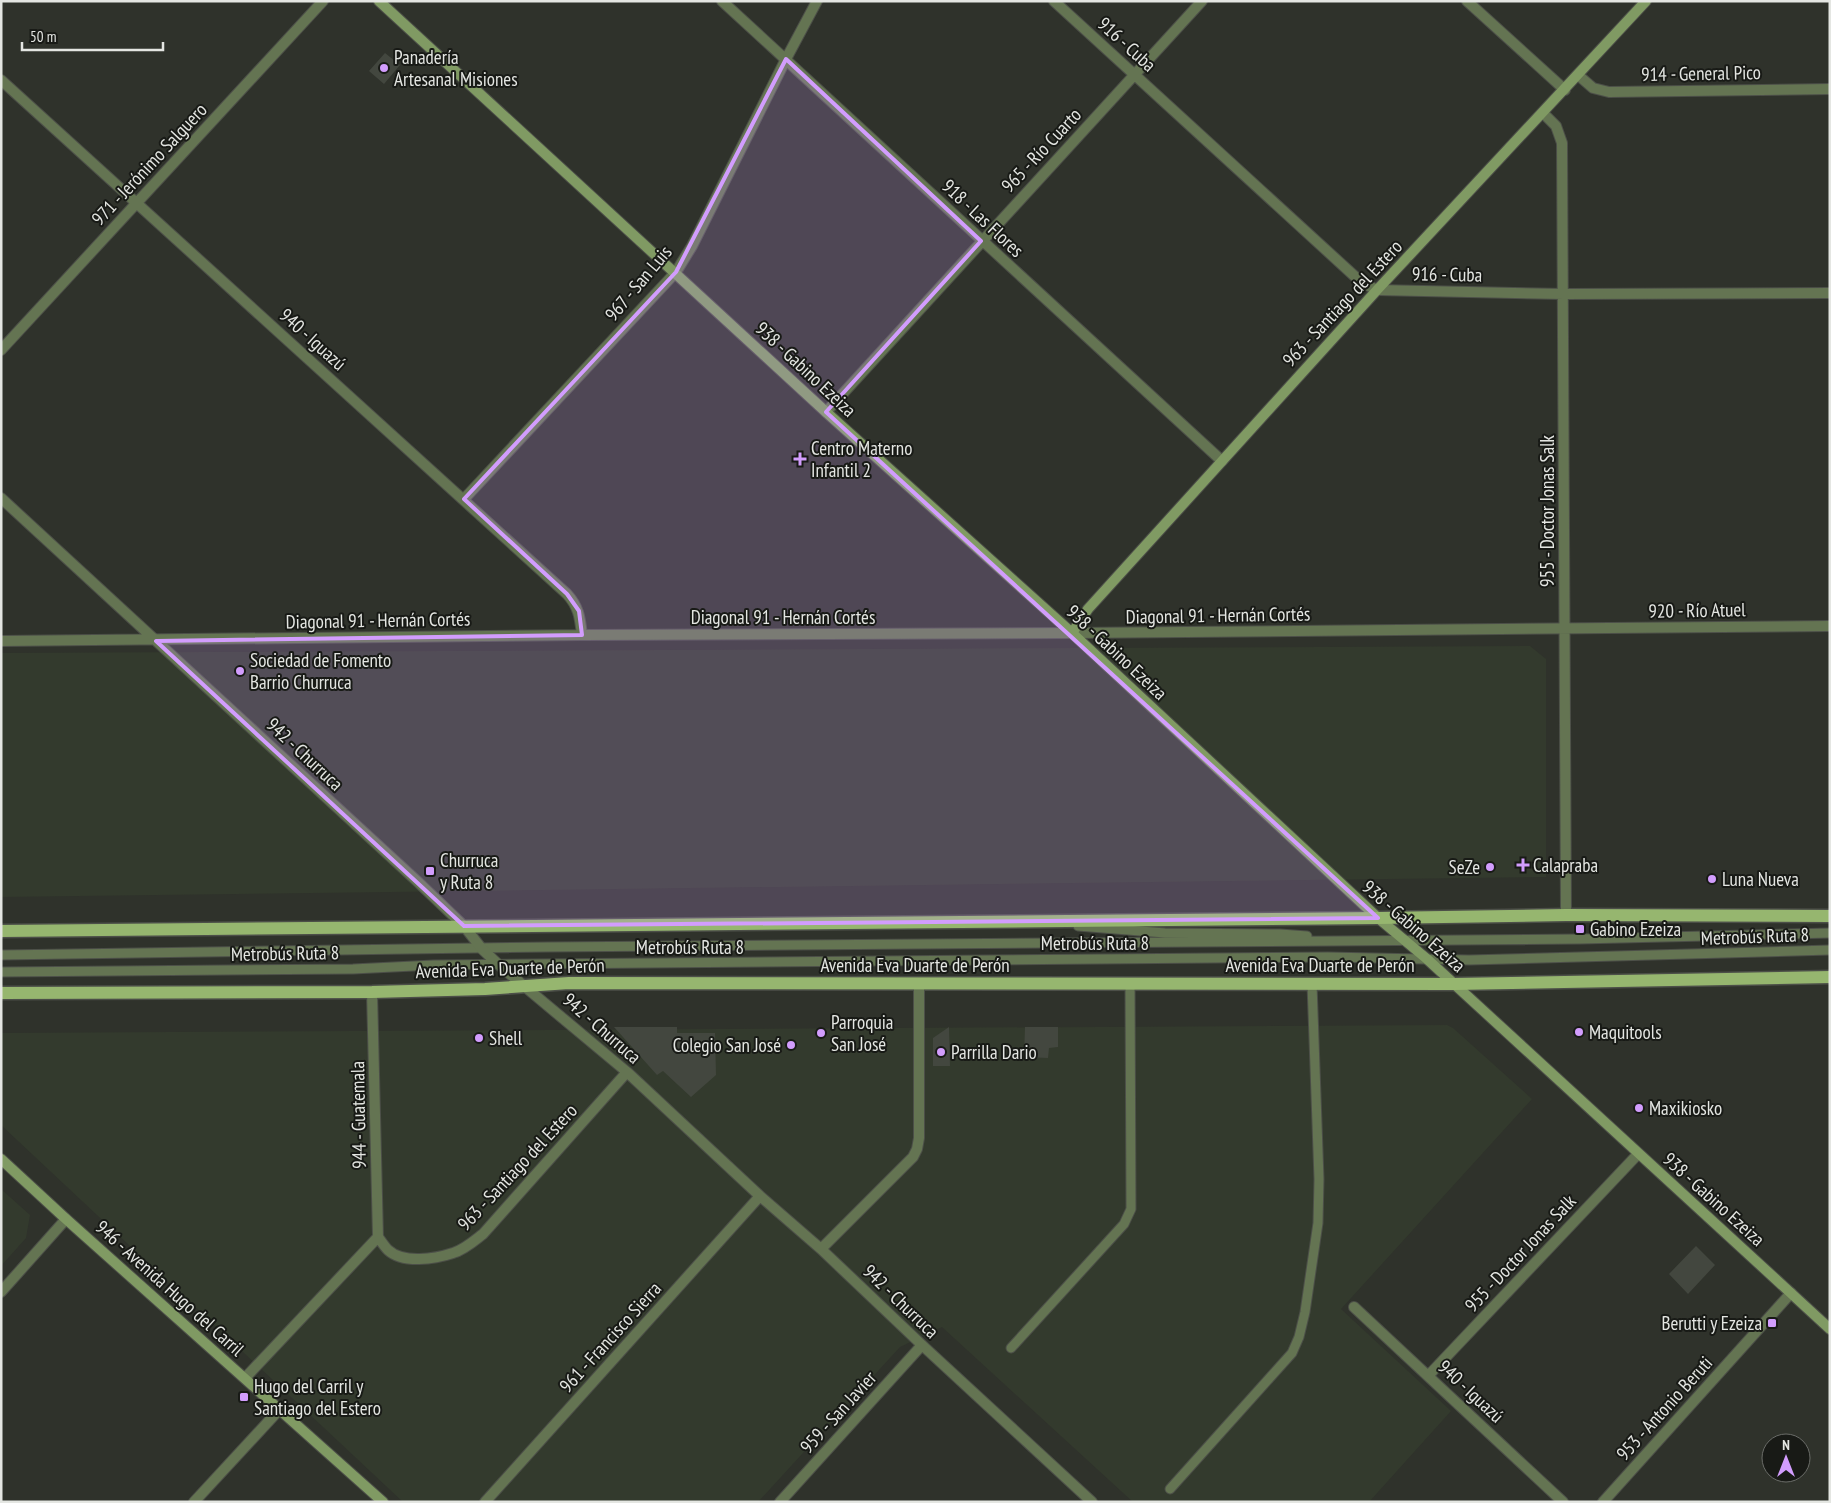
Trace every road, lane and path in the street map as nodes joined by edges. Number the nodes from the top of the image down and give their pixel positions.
1 (323, 1) edge
2 (379, 1) edge
3 (722, 1) edge
4 (817, 1) edge
5 (1054, 1) edge
6 (1202, 1) edge
7 (1467, 1) edge
8 (1646, 1) edge
9 (786, 59) junction
10 (1134, 74) junction
11 (1578, 75) junction
12 (1, 80) edge
13 (1830, 89) edge
14 (1565, 90) junction
15 (1543, 113) junction
16 (136, 203) junction
17 (981, 241) junction
18 (676, 272) junction
19 (1377, 290) junction
20 (1830, 293) edge
21 (1564, 294) junction
22 (1, 350) edge
23 (826, 412) junction
24 (1222, 461) junction
25 (1, 498) edge
26 (464, 500) junction
27 (1830, 626) edge
28 (1565, 629) junction
29 (1072, 633) junction
30 (582, 635) junction
31 (1, 641) edge
32 (156, 641) junction
33 (1566, 915) junction
34 (1830, 916) edge
35 (1378, 918) junction
36 (1018, 921) junction
37 (464, 926) junction
38 (1, 931) edge
39 (1830, 933) edge
40 (1365, 941) junction
41 (1403, 941) junction
42 (482, 949) junction
43 (1830, 950) edge
44 (1, 955) edge
45 (1427, 959) junction
46 (499, 965) junction
47 (1, 972) edge
48 (1830, 977) edge
49 (919, 984) junction
50 (1130, 984) junction
51 (1312, 984) junction
52 (1454, 984) junction
53 (527, 986) junction
54 (372, 992) junction
55 (1, 993) edge
56 (627, 1072) junction
57 (1638, 1154) junction
58 (1, 1159) edge
59 (760, 1196) junction
60 (66, 1219) junction
61 (378, 1238) junction
62 (821, 1249) junction
63 (1, 1292) edge
64 (1791, 1293) junction
65 (1354, 1307) dead end
66 (1830, 1329) edge
67 (922, 1345) junction
68 (1011, 1348) dead end
69 (1428, 1376) junction
70 (245, 1378) junction
71 (279, 1410) junction
72 (1170, 1489) dead end
73 (194, 1502) edge
74 (383, 1502) edge
75 (485, 1502) edge
76 (780, 1502) edge
77 (1092, 1502) edge
78 (1563, 1502) edge
79 (1603, 1502) edge

1 - 16 street, 971 - Jerónimo Salguero
2 - 18 street, 938 - Gabino Ezeiza
3 - 9 street, 918 - Las Flores
4 - 9 street, 967 - San Luis
5 - 10 street, 916 - Cuba
6 - 10 street, 965 - Río Cuarto
7 - 14 street
8 - 11 street, 963 - Santiago del Estero
9 - 17 street, 918 - Las Flores
9 - 18 street, 967 - San Luis
10 - 17 street, 965 - Río Cuarto
10 - 19 street, 916 - Cuba
11 - 13 street, 914 - General Pico
11 - 14 street, 963 - Santiago del Estero
12 - 16 street, 940 - Iguazú
14 - 15 street, 963 - Santiago del Estero
15 - 19 street, 963 - Santiago del Estero
15 - 21 street, 955 - Doctor Jonas Salk
16 - 22 street, 971 - Jerónimo Salguero
16 - 26 street, 940 - Iguazú
17 - 23 street, 965 - Río Cuarto
17 - 24 street, 918 - Las Flores
18 - 23 street, 938 - Gabino Ezeiza
18 - 26 street, 967 - San Luis
19 - 21 street, 916 - Cuba
19 - 24 street, 963 - Santiago del Estero
20 - 21 street, 916 - Cuba
21 - 28 street, 955 - Doctor Jonas Salk
23 - 29 street, 938 - Gabino Ezeiza
24 - 29 street, 963 - Santiago del Estero
25 - 32 street, 942 - Churruca
26 - 30 street, 940 - Iguazú
27 - 28 street, 920 - Río Atuel
28 - 29 street, Diagonal 91 - Hernán Cortés
28 - 33 street, 955 - Doctor Jonas Salk
29 - 30 street, Diagonal 91 - Hernán Cortés
29 - 35 street, 938 - Gabino Ezeiza
30 - 32 street, Diagonal 91 - Hernán Cortés
31 - 32 street, Diagonal 91 - Hernán Cortés
32 - 37 street, 942 - Churruca
33 - 34 main road
33 - 35 main road
35 - 36 main road
35 - 41 street, 938 - Gabino Ezeiza
36 - 37 main road
36 - 40 lane
37 - 38 main road
37 - 42 street, 942 - Churruca
39 - 41 lane, Metrobús Ruta 8
40 - 41 lane, Metrobús Ruta 8
40 - 42 lane, Metrobús Ruta 8
41 - 45 street, 938 - Gabino Ezeiza
42 - 44 lane, Metrobús Ruta 8
42 - 46 street, 942 - Churruca
43 - 45 lane, Metrobús Ruta 8
45 - 46 lane, Metrobús Ruta 8
45 - 52 street, 938 - Gabino Ezeiza
46 - 47 lane, Metrobús Ruta 8
46 - 53 street, 942 - Churruca
48 - 52 main road, Avenida Eva Duarte de Perón
49 - 50 main road, Avenida Eva Duarte de Perón
49 - 53 main road, Avenida Eva Duarte de Perón
49 - 62 street
50 - 51 main road, Avenida Eva Duarte de Perón
50 - 68 lane
51 - 52 main road, Avenida Eva Duarte de Perón
51 - 72 lane
52 - 57 street, 938 - Gabino Ezeiza
53 - 54 main road, Avenida Eva Duarte de Perón
53 - 56 street, 942 - Churruca
54 - 55 main road, Avenida Eva Duarte de Perón
54 - 61 street, 944 - Guatemala
56 - 59 street, 942 - Churruca
56 - 61 street, 963 - Santiago del Estero
57 - 64 street, 938 - Gabino Ezeiza
57 - 69 street, 955 - Doctor Jonas Salk
58 - 60 street, 946 - Avenida Hugo del Carril
59 - 62 street, 942 - Churruca
59 - 75 street, 961 - Francisco Sierra
60 - 63 street
60 - 70 street, 946 - Avenida Hugo del Carril
61 - 70 street
62 - 67 street, 942 - Churruca
64 - 66 street, 938 - Gabino Ezeiza
64 - 79 street, 953 - Antonio Beruti
65 - 69 street, 940 - Iguazú
67 - 76 street, 959 - San Javier
67 - 77 street, 942 - Churruca
69 - 78 street, 940 - Iguazú
70 - 71 street, 946 - Avenida Hugo del Carril
71 - 73 street
71 - 74 street, 946 - Avenida Hugo del Carril

